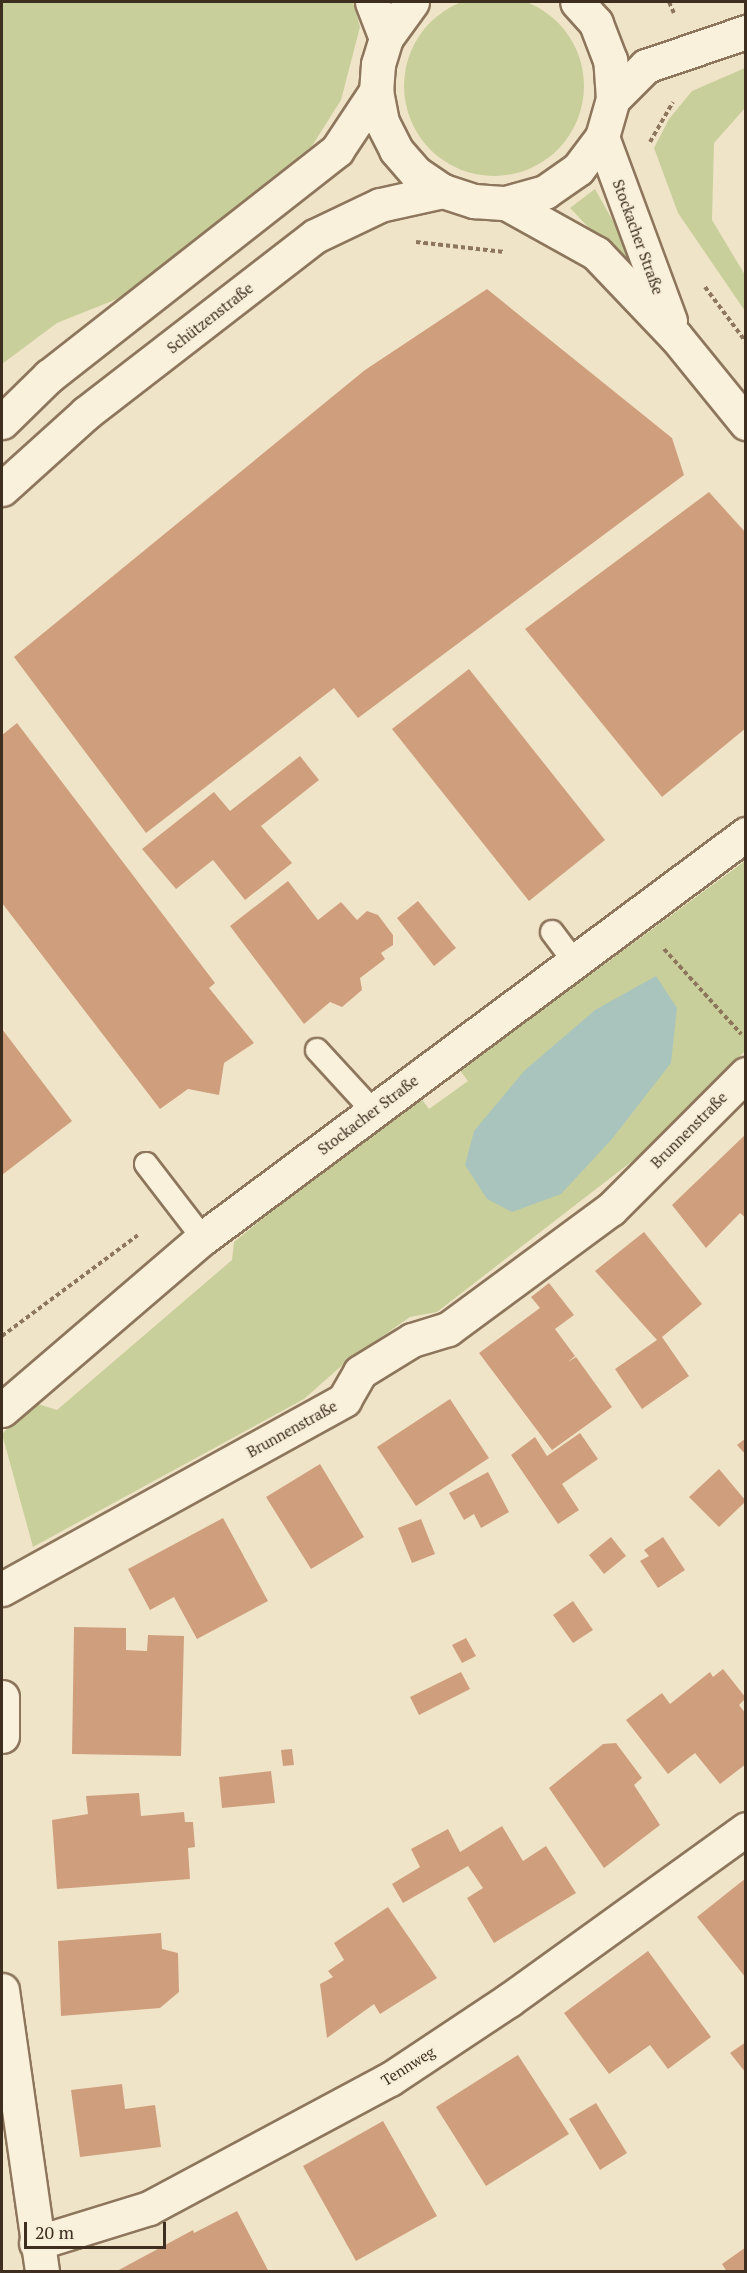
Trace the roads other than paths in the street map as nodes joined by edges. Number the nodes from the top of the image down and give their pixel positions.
1 (372, 2) edge
2 (412, 2) edge
3 (577, 2) edge
4 (746, 32) edge
5 (386, 38) junction
6 (376, 91) junction
7 (613, 99) junction
8 (602, 137) junction
9 (443, 191) junction
10 (506, 203) junction
11 (676, 337) junction
12 (2, 422) edge
13 (746, 423) edge
14 (2, 489) edge
15 (746, 834) edge
16 (552, 932) dead end
17 (575, 962) junction
18 (317, 1050) dead end
19 (746, 1074) edge
20 (374, 1111) junction
21 (146, 1164) dead end
22 (203, 1238) junction
23 (2, 1410) edge
24 (2, 1589) edge
25 (2, 1697) edge
26 (2, 1736) edge
27 (746, 1829) edge
28 (2, 1990) edge
29 (39, 2257) edge

1 - 5 street
2 - 5 street
3 - 7 street
4 - 7 street
5 - 6 street
6 - 9 street
6 - 12 street
7 - 8 street
8 - 10 street
8 - 11 street, Stockacher Straße
9 - 10 street
9 - 14 street, Schützenstraße
10 - 11 street, Stockacher Straße
11 - 13 street, Stockacher Straße
15 - 17 street, Stockacher Straße
16 - 17 lane
17 - 20 street, Stockacher Straße
18 - 20 lane
19 - 24 street, Brunnenstraße
20 - 22 street, Stockacher Straße
21 - 22 lane
22 - 23 street, Stockacher Straße
25 - 26 street
27 - 29 street, Tennweg
28 - 29 street

